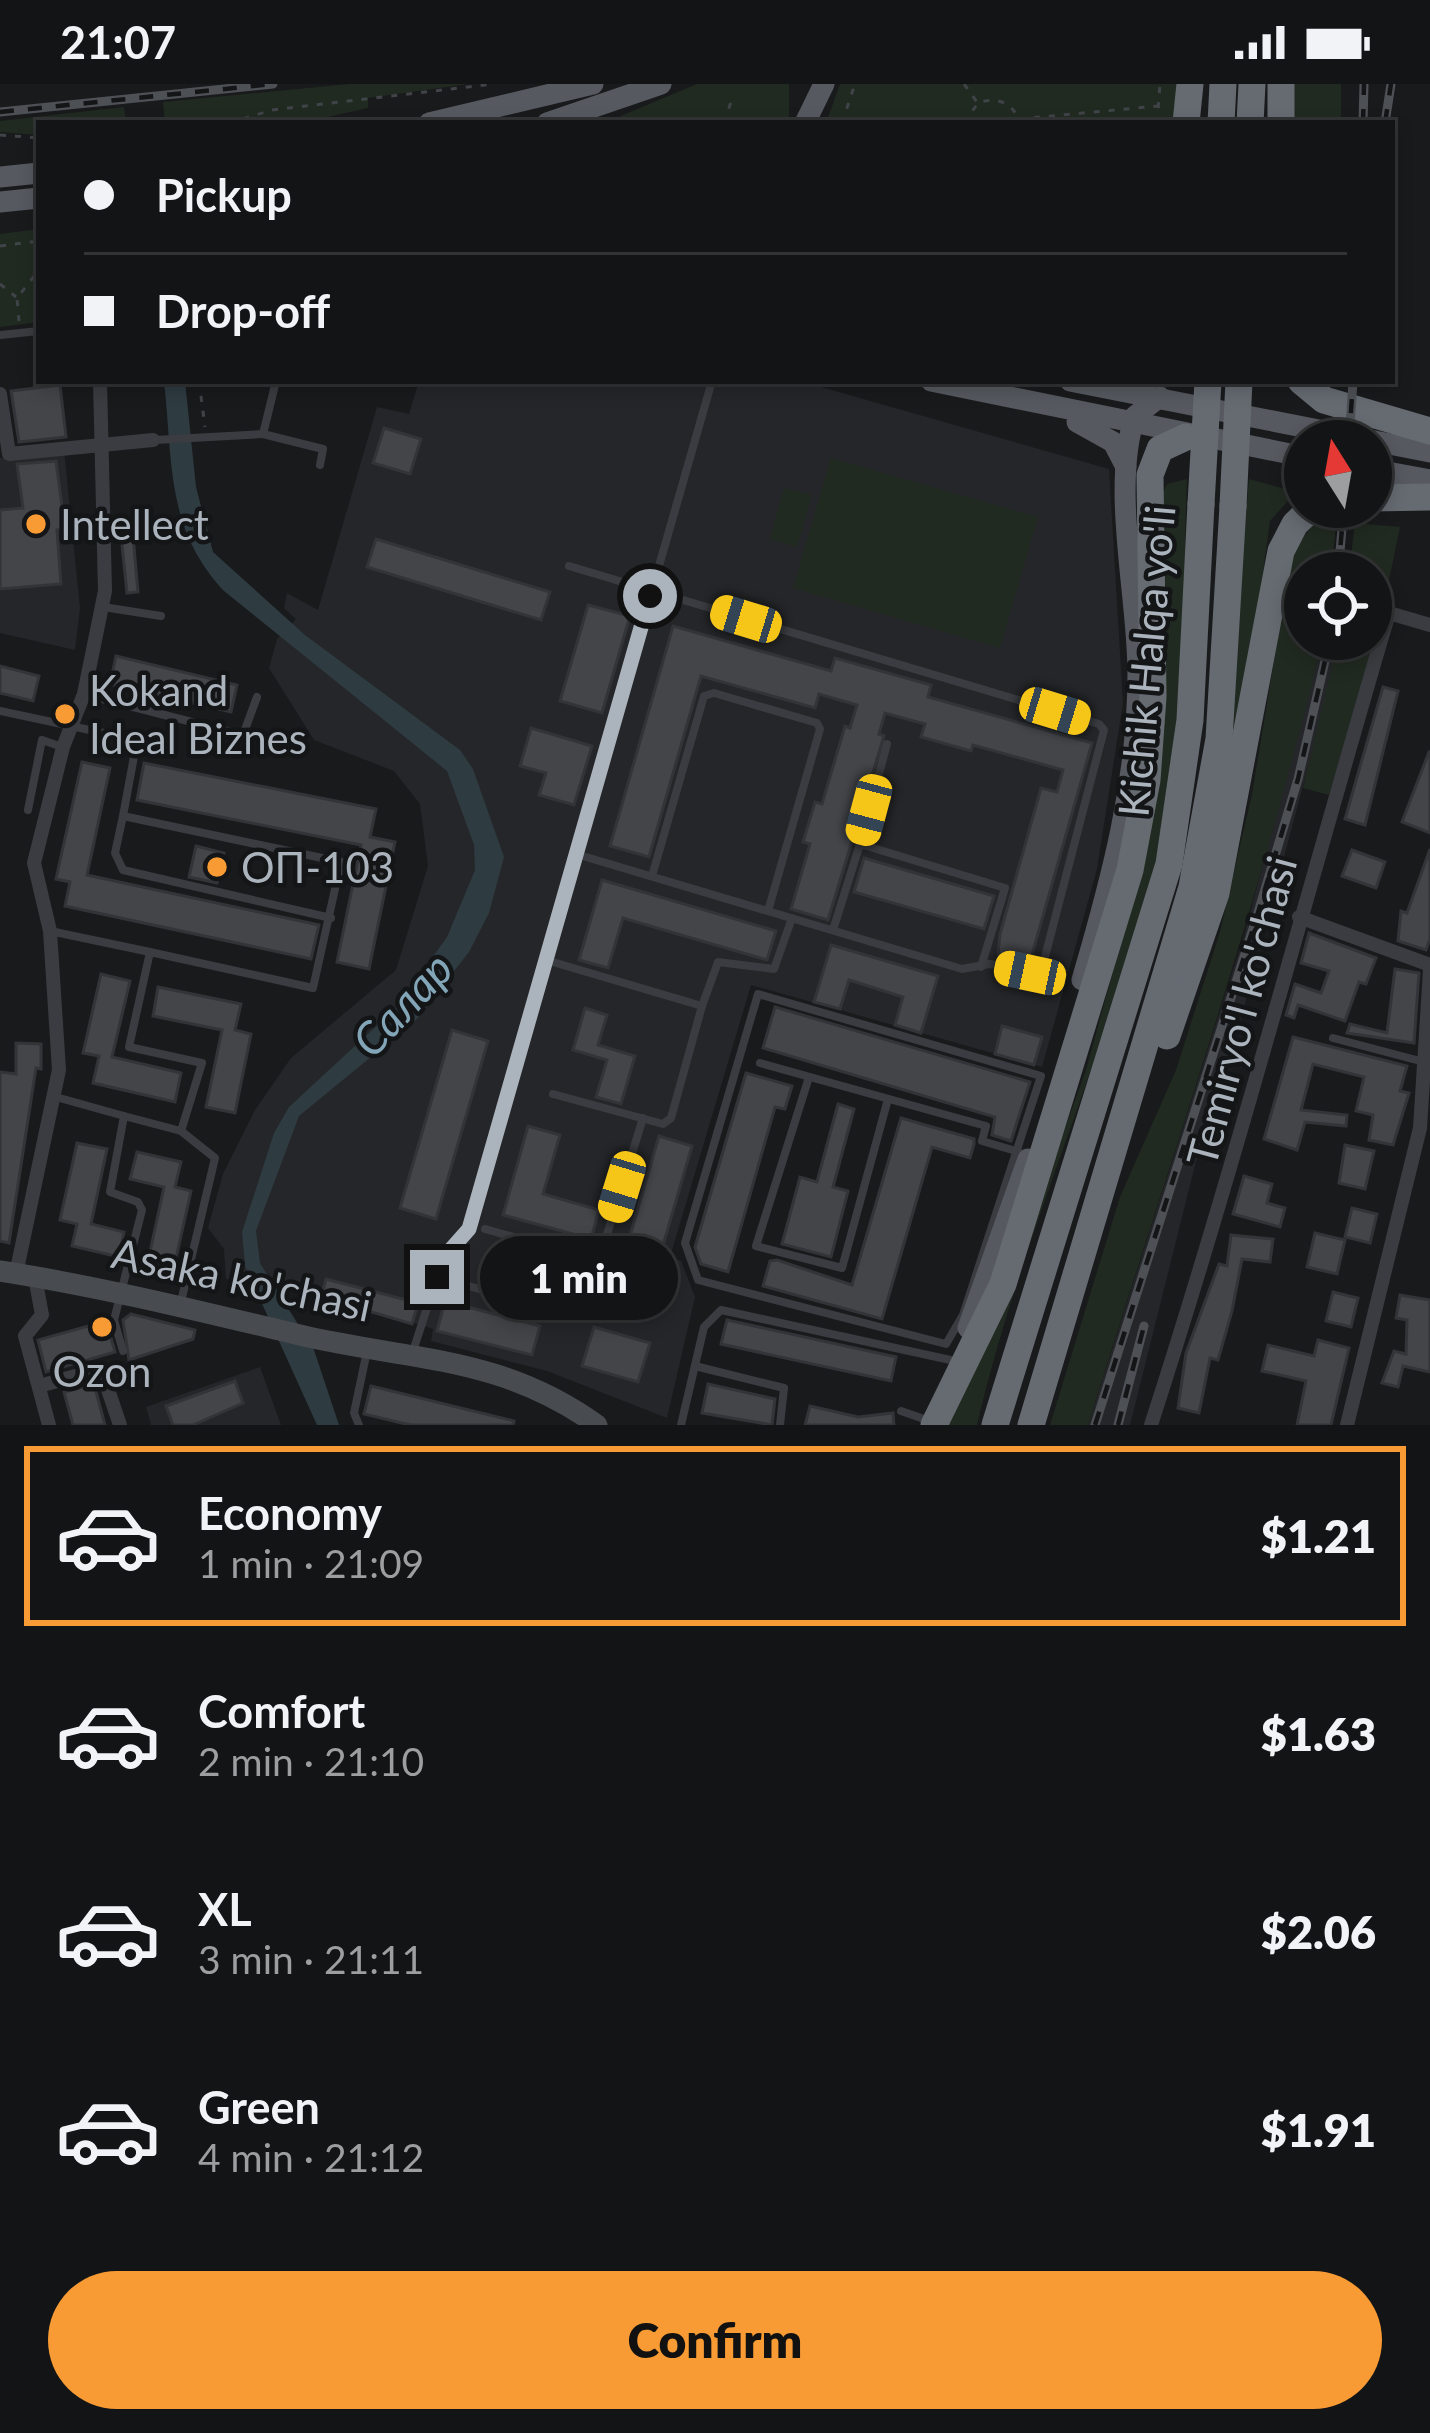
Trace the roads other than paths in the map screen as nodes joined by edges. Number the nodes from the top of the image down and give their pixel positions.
1 (593, 84) edge
2 (661, 84) edge
3 (802, 84) edge
4 (824, 84) edge
5 (1190, 84) edge
6 (1223, 84) edge
7 (1252, 84) edge
8 (1281, 84) edge
9 (442, 120) edge
10 (556, 120) edge
11 (803, 120) edge
12 (805, 120) edge
13 (1186, 120) edge
14 (1221, 120) edge
15 (1250, 120) edge
16 (1281, 120) edge
17 (36, 173) edge
18 (0, 177) edge
19 (36, 198) edge
20 (0, 202) edge
21 (36, 331) edge
22 (0, 335) edge
23 (100, 384) edge
24 (275, 384) edge
25 (711, 384) edge
26 (944, 384) edge
27 (1086, 384) edge
28 (1208, 384) edge
29 (1239, 384) edge
30 (1305, 384) edge
31 (0, 394) edge
32 (1160, 398) junction
33 (1049, 409) junction
34 (1132, 426) junction
35 (1430, 431) edge
36 (262, 434) junction
37 (1186, 437) junction
38 (153, 440) joint
39 (102, 445) junction
40 (1430, 452) edge
41 (1284, 453) edge
42 (320, 464) dead end
43 (1126, 467) junction
44 (1392, 473) edge
45 (1430, 480) edge
46 (1430, 497) edge
47 (1392, 498) edge
48 (1292, 528) edge
49 (569, 566) dead end
50 (103, 608) junction
51 (161, 616) dead end
52 (1430, 625) edge
53 (84, 694) junction
54 (256, 697) dead end
55 (0, 711) edge
56 (71, 726) junction
57 (887, 744) dead end
58 (63, 747) junction
59 (28, 811) dead end
60 (123, 816) junction
61 (860, 844) junction
62 (576, 854) junction
63 (652, 876) junction
64 (768, 911) junction
65 (1299, 916) junction
66 (331, 918) junction
67 (792, 918) junction
68 (833, 930) junction
69 (50, 931) junction
70 (150, 952) junction
71 (546, 960) junction
72 (981, 967) junction
73 (1430, 968) edge
74 (758, 994) joint
75 (702, 1006) junction
76 (1333, 1038) dead end
77 (1424, 1062) junction
78 (760, 1063) dead end
79 (809, 1077) junction
80 (553, 1094) dead end
81 (56, 1097) junction
82 (888, 1099) junction
83 (124, 1116) junction
84 (643, 1118) junction
85 (181, 1131) junction
86 (1036, 1157) junction
87 (1104, 1190) junction
88 (485, 1229) dead end
89 (17, 1274) edge
90 (437, 1277) junction
91 (122, 1293) junction
92 (180, 1306) junction
93 (552, 1310) dead end
94 (368, 1346) junction
95 (123, 1351) dead end
96 (412, 1352) junction
97 (955, 1361) junction
98 (695, 1366) junction
99 (39, 1385) junction
100 (901, 1412) dead end
101 (926, 1423) edge
102 (49, 1425) edge
103 (120, 1425) edge
104 (359, 1425) edge
105 (597, 1425) edge
106 (681, 1425) edge
107 (780, 1425) edge
108 (995, 1425) edge
109 (1031, 1425) edge
110 (1151, 1425) edge
111 (1347, 1425) edge

1 - 9 main road
2 - 10 main road
3 - 11 main road
4 - 12 main road
5 - 13 highway
6 - 14 highway
7 - 15 highway
8 - 16 highway
17 - 18 main road
19 - 20 main road
21 - 22 lane
23 - 39 street
24 - 36 lane
25 - 62 lane
26 - 33 main road
27 - 32 main road
28 - 108 highway, Kichik Halqa yo'li, bridge
29 - 87 highway, Kichik Halqa yo'li, bridge
30 - 35 highway
31 - 39 street
32 - 34 main road
32 - 40 main road
33 - 34 main road
33 - 43 main road
34 - 37 main road
34 - 43 main road
36 - 38 lane
36 - 42 lane
37 - 41 main road
37 - 86 highway
38 - 39 street
39 - 50 street
43 - 86 main road
44 - 45 main road
46 - 47 highway
48 - 87 highway
49 - 72 lane
50 - 51 lane
50 - 53 street
52 - 65 street, Temiryo'l ko'chasi
53 - 54 lane
53 - 56 street
55 - 56 lane
56 - 58 street
56 - 60 lane
57 - 61 lane
58 - 59 lane
58 - 69 street
60 - 66 lane
60 - 66 lane
61 - 68 lane
61 - 72 lane
62 - 63 lane
62 - 71 lane
63 - 64 lane
63 - 64 lane
64 - 67 lane
65 - 73 street
65 - 110 street, Temiryo'l ko'chasi
66 - 70 lane
67 - 68 lane
67 - 75 lane
68 - 72 lane
69 - 70 lane
69 - 81 street
70 - 85 lane
71 - 75 lane
71 - 90 lane
73 - 77 street
74 - 74 lane
75 - 84 lane
76 - 77 lane
77 - 111 street
78 - 79 lane
79 - 82 lane
79 - 82 lane
80 - 84 lane
81 - 83 lane
81 - 89 street
82 - 86 lane
83 - 85 lane
83 - 91 lane
84 - 88 lane
85 - 92 lane
86 - 97 main road
86 - 101 highway
87 - 109 highway, Kichik Halqa yo'li
89 - 91 street, Asaka ko'chasi
89 - 99 street
90 - 93 lane
90 - 96 lane
91 - 92 street, Asaka ko'chasi
91 - 95 lane
92 - 94 street, Asaka ko'chasi
94 - 96 street, Asaka ko'chasi
94 - 104 lane
96 - 105 street, Asaka ko'chasi
97 - 98 lane
97 - 101 main road
98 - 106 lane
98 - 107 lane
99 - 102 street
99 - 103 street
100 - 101 lane

